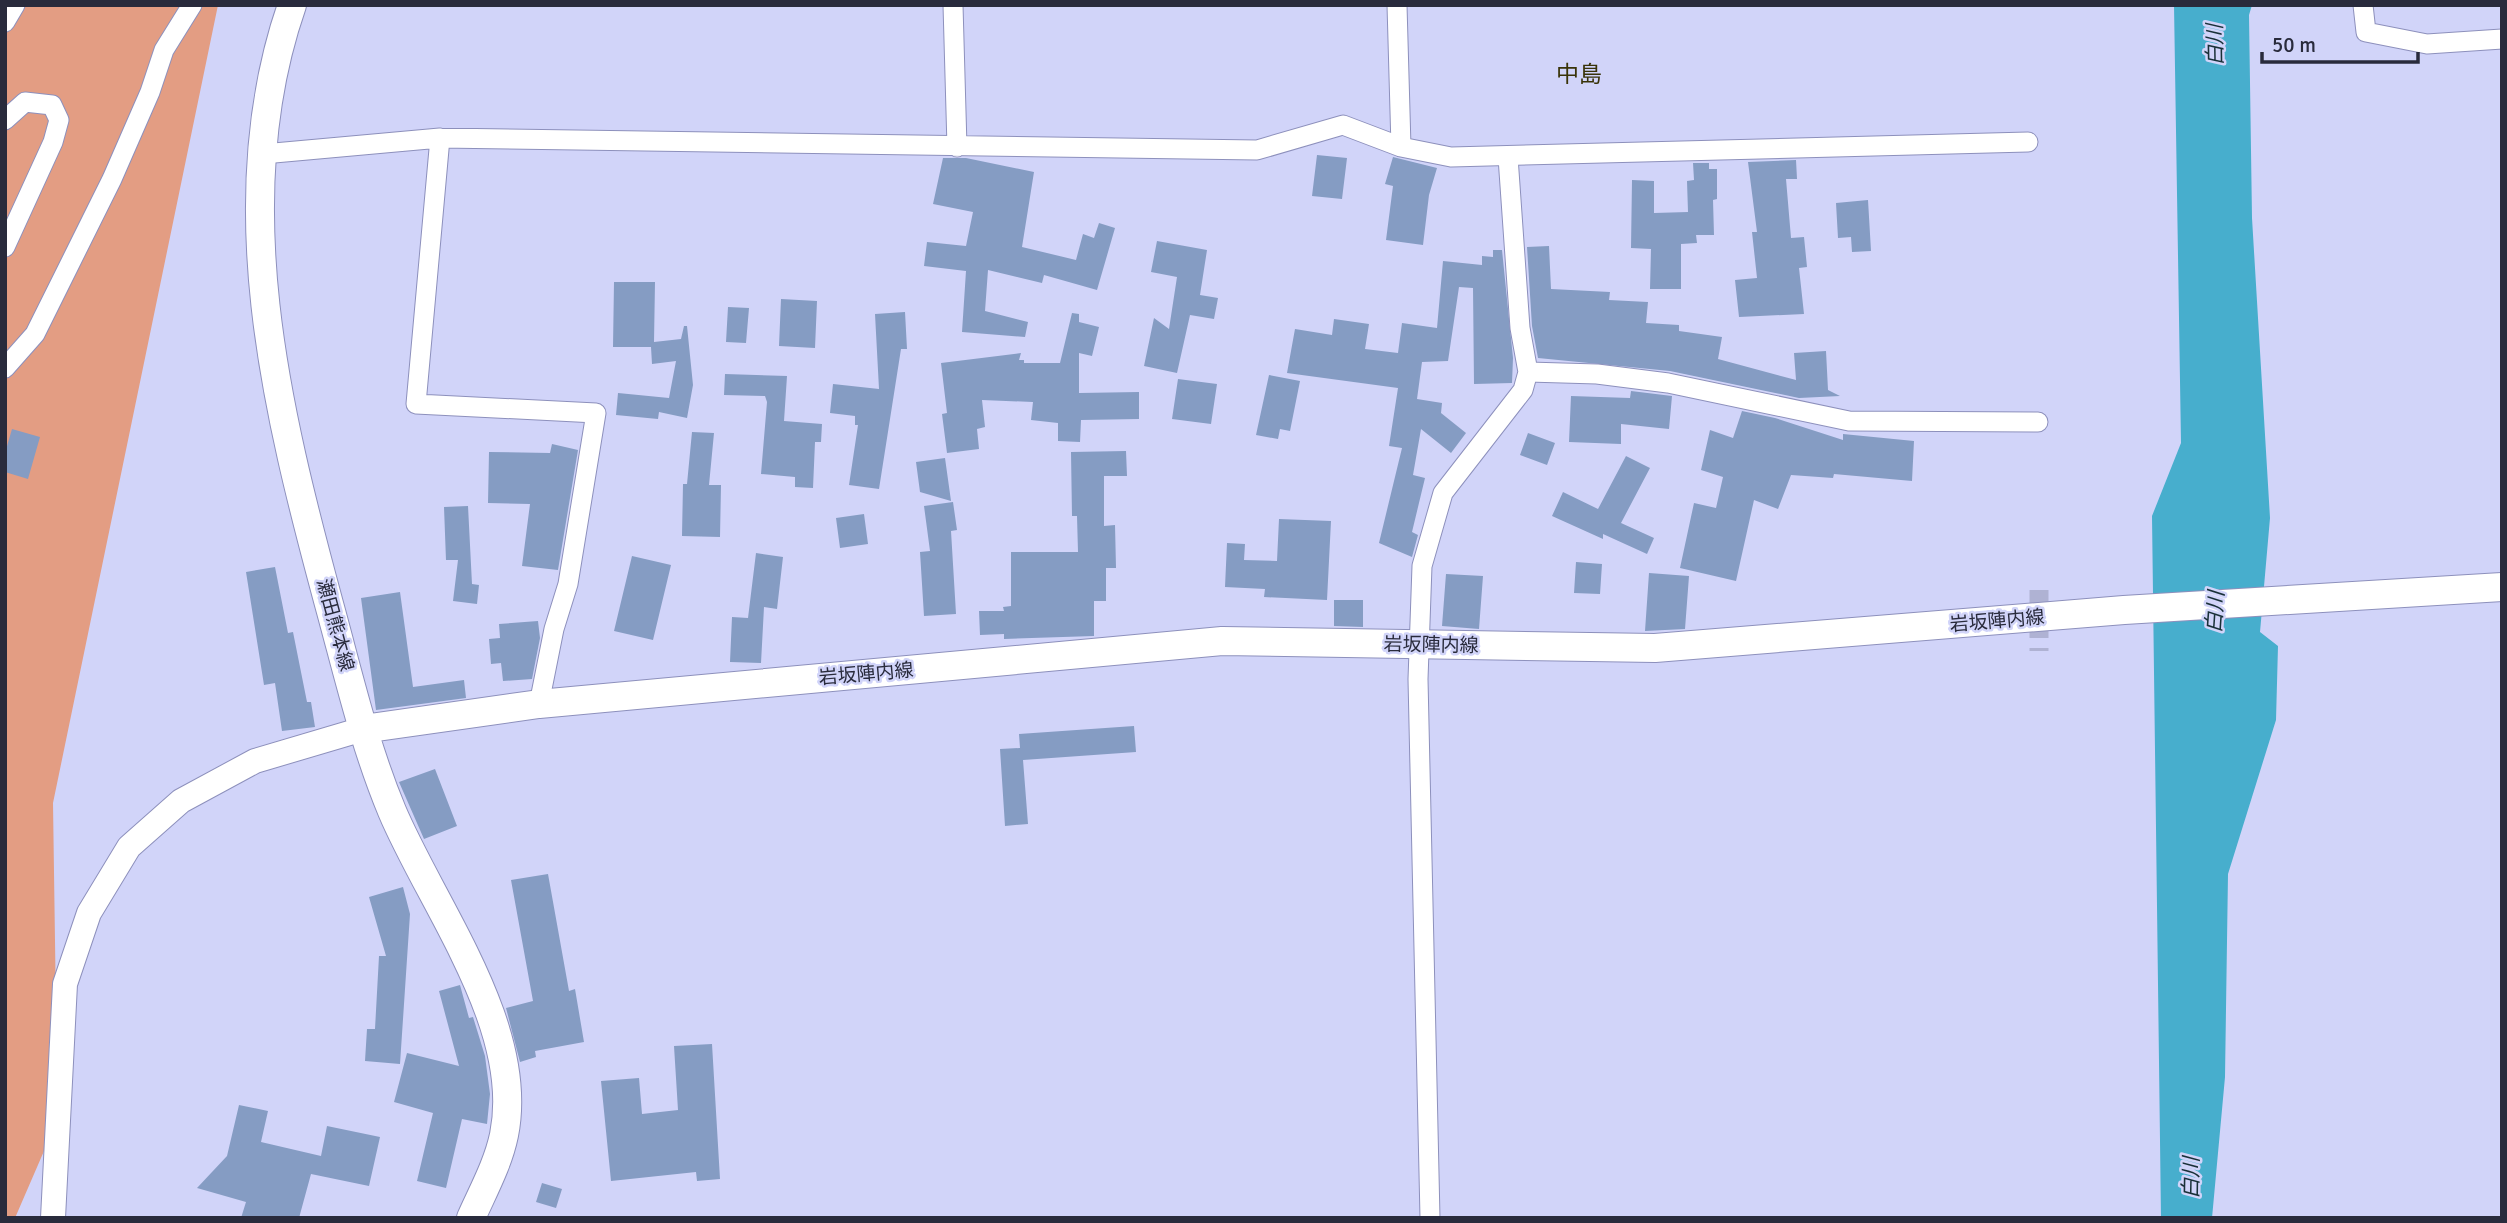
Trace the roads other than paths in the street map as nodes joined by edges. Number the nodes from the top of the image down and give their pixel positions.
1 (15, 5) edge
2 (192, 5) edge
3 (292, 5) edge
4 (953, 5) edge
5 (1397, 5) edge
6 (2363, 5) edge
7 (5, 22) edge
8 (2502, 38) edge
9 (5, 120) edge
10 (440, 138) junction
11 (2028, 142) dead end
12 (957, 147) junction
13 (1401, 147) junction
14 (263, 155) junction
15 (1508, 157) junction
16 (5, 247) edge
17 (5, 368) edge
18 (1528, 372) junction
19 (2038, 422) dead end
20 (2502, 587) edge
21 (1420, 644) junction
22 (539, 704) junction
23 (363, 729) junction
24 (53, 1218) edge
25 (471, 1218) edge
26 (1430, 1218) edge

1 - 7 street
2 - 17 street
3 - 14 main road, 瀬田熊本線
4 - 12 street
5 - 13 street
6 - 8 street
9 - 16 street
10 - 12 street
10 - 14 street
10 - 22 street
11 - 15 street
12 - 13 street
13 - 15 street
14 - 23 main road, 瀬田熊本線
15 - 18 street
18 - 19 street
18 - 21 street
20 - 21 main road, 岩坂陣内線
21 - 22 main road, 岩坂陣内線
21 - 26 street
22 - 23 main road, 岩坂陣内線
23 - 24 street
23 - 25 main road, 瀬田熊本線

